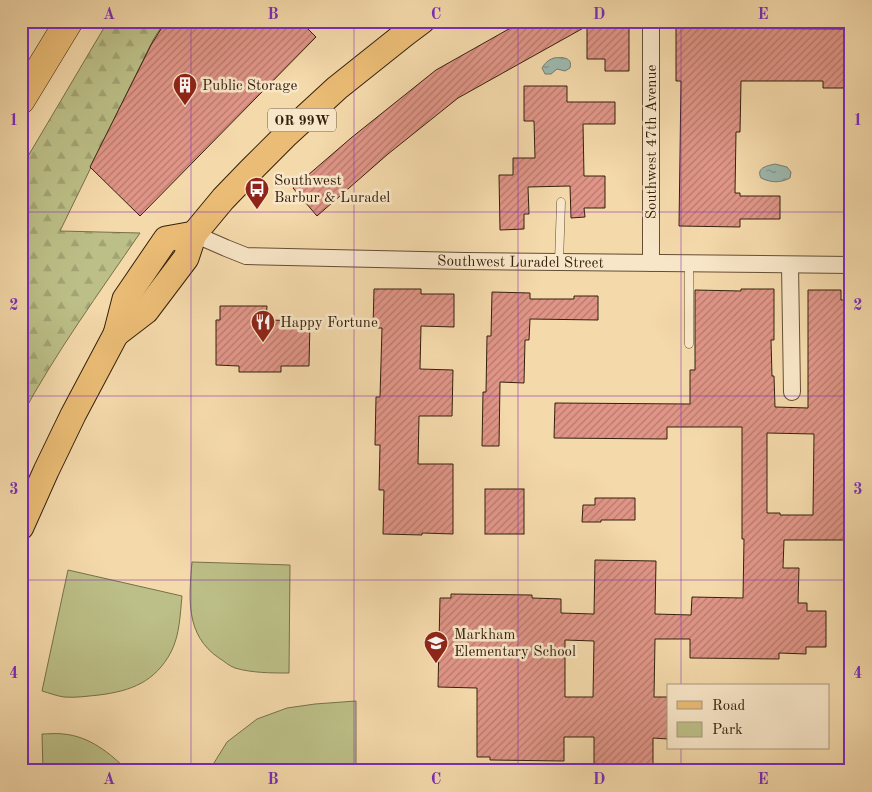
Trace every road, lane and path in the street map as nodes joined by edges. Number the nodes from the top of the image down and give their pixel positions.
1 (69, 21) edge
2 (422, 21) edge
3 (651, 21) edge
4 (21, 100) edge
5 (561, 202) dead end
6 (194, 234) junction
7 (559, 262) junction
8 (652, 263) junction
9 (689, 264) junction
10 (790, 265) junction
11 (851, 265) edge
12 (689, 344) dead end
13 (792, 392) dead end
14 (21, 527) edge

1 - 4 highway
2 - 6 main road, OR 99W
3 - 8 street, Southwest 47th Avenue
5 - 7 lane
6 - 7 street, Southwest Luradel Street
6 - 14 main road
7 - 8 street, Southwest Luradel Street
8 - 9 street, Southwest Luradel Street
9 - 10 street, Southwest Luradel Street
9 - 12 lane
10 - 11 street, Southwest Luradel Street
10 - 13 street

